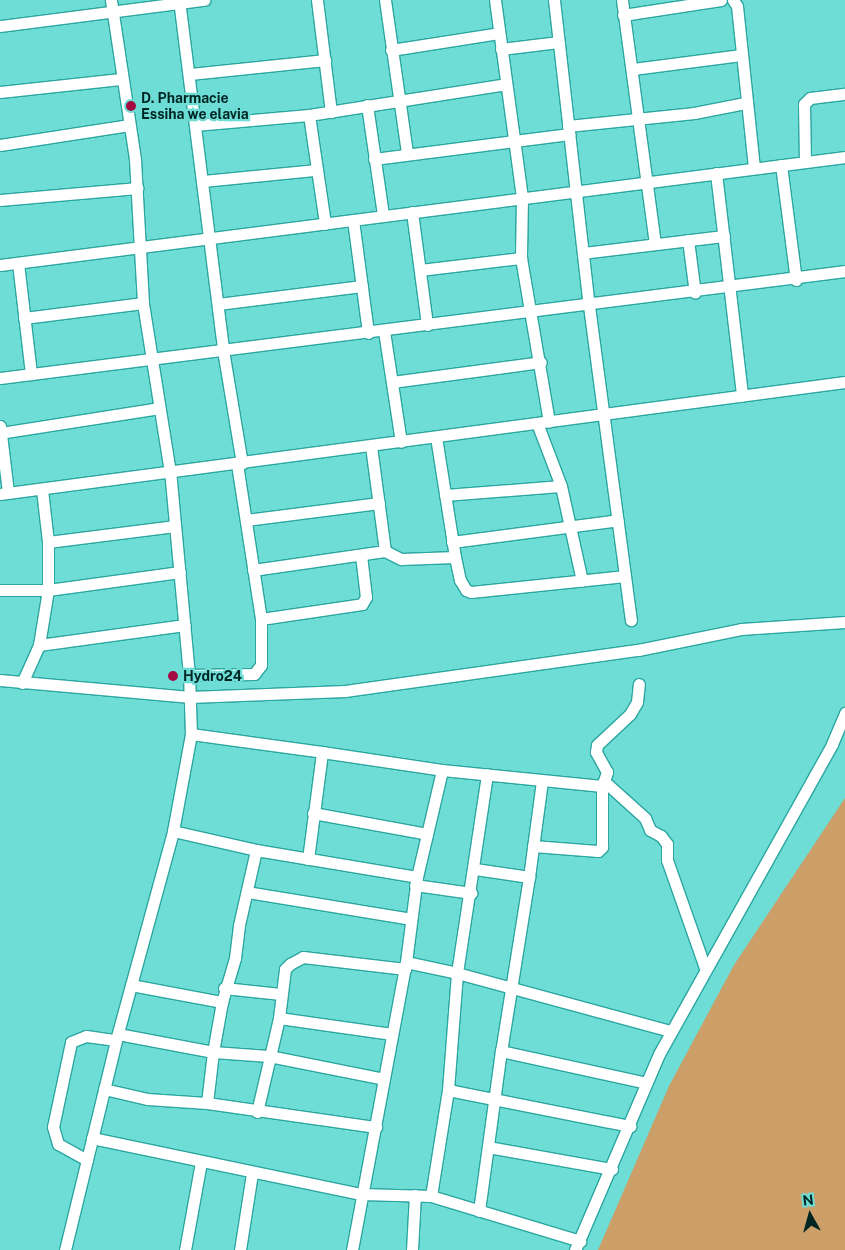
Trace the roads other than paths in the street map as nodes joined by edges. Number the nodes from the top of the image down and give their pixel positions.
1 (204, 0) edge
2 (317, 0) edge
3 (385, 0) edge
4 (495, 0) edge
5 (554, 0) edge
6 (622, 0) edge
7 (721, 0) edge
8 (733, 0) edge
9 (179, 2) edge
10 (111, 6) edge
11 (623, 15) junction
12 (0, 26) edge
13 (499, 33) junction
14 (559, 42) junction
15 (501, 49) junction
16 (391, 50) junction
17 (740, 56) junction
18 (324, 60) junction
19 (633, 69) junction
20 (190, 74) junction
21 (120, 79) junction
22 (506, 84) junction
23 (0, 92) edge
24 (845, 94) edge
25 (399, 99) junction
26 (745, 103) junction
27 (367, 105) junction
28 (331, 112) junction
29 (309, 115) junction
30 (640, 118) junction
31 (195, 124) junction
32 (129, 125) junction
33 (568, 130) junction
34 (513, 140) junction
35 (0, 145) edge
36 (407, 153) junction
37 (845, 157) edge
38 (374, 159) junction
39 (805, 161) junction
40 (781, 165) junction
41 (754, 168) junction
42 (316, 170) junction
43 (716, 173) junction
44 (203, 181) junction
45 (647, 181) junction
46 (137, 188) junction
47 (575, 190) junction
48 (522, 198) junction
49 (0, 200) edge
50 (412, 212) junction
51 (383, 215) junction
52 (353, 220) junction
53 (325, 224) junction
54 (724, 236) junction
55 (209, 237) junction
56 (688, 240) junction
57 (655, 244) junction
58 (138, 247) junction
59 (583, 253) junction
60 (521, 258) junction
61 (18, 263) junction
62 (0, 265) edge
63 (420, 270) junction
64 (845, 272) edge
65 (796, 280) junction
66 (362, 286) junction
67 (730, 288) junction
68 (695, 293) junction
69 (142, 303) junction
70 (218, 304) junction
71 (589, 306) junction
72 (531, 313) junction
73 (24, 318) junction
74 (428, 325) junction
75 (384, 331) junction
76 (368, 332) junction
77 (223, 350) junction
78 (151, 358) junction
79 (541, 362) junction
80 (31, 374) junction
81 (0, 378) edge
82 (392, 382) junction
83 (845, 382) edge
84 (742, 395) junction
85 (159, 408) junction
86 (604, 415) junction
87 (543, 423) junction
88 (0, 430) edge
89 (436, 437) junction
90 (401, 442) junction
91 (371, 446) junction
92 (239, 464) junction
93 (170, 472) junction
94 (561, 486) junction
95 (42, 490) junction
96 (4, 493) edge
97 (445, 494) junction
98 (379, 502) junction
99 (246, 520) junction
100 (618, 520) junction
101 (175, 526) junction
102 (570, 528) junction
103 (48, 542) junction
104 (452, 542) junction
105 (385, 552) junction
106 (361, 555) junction
107 (454, 557) junction
108 (253, 570) junction
109 (180, 572) junction
110 (626, 576) junction
111 (582, 581) junction
112 (0, 590) edge
113 (48, 590) junction
114 (261, 619) junction
115 (631, 620) dead end
116 (845, 622) edge
117 (185, 625) junction
118 (39, 646) junction
119 (189, 675) junction
120 (0, 680) edge
121 (22, 683) junction
122 (639, 684) dead end
123 (190, 697) junction
124 (845, 713) edge
125 (191, 734) junction
126 (322, 752) junction
127 (442, 770) junction
128 (487, 774) junction
129 (542, 781) junction
130 (603, 784) junction
131 (313, 813) junction
132 (173, 831) junction
133 (427, 834) junction
134 (533, 846) junction
135 (256, 850) junction
136 (308, 859) junction
137 (476, 869) junction
138 (529, 877) junction
139 (416, 881) junction
140 (247, 892) junction
141 (471, 893) junction
142 (411, 919) junction
143 (405, 966) junction
144 (705, 968) junction
145 (457, 973) junction
146 (131, 985) junction
147 (512, 987) junction
148 (224, 988) junction
149 (281, 994) junction
150 (222, 1002) junction
151 (279, 1018) junction
152 (670, 1031) junction
153 (392, 1034) junction
154 (117, 1037) junction
155 (213, 1052) junction
156 (501, 1052) junction
157 (269, 1056) junction
158 (384, 1079) junction
159 (646, 1083) junction
160 (104, 1089) junction
161 (448, 1090) junction
162 (495, 1099) junction
163 (207, 1103) junction
164 (257, 1112) junction
165 (630, 1126) junction
166 (376, 1127) junction
167 (92, 1138) junction
168 (488, 1147) junction
169 (87, 1160) junction
170 (201, 1162) junction
171 (612, 1169) junction
172 (252, 1173) junction
173 (362, 1194) junction
174 (415, 1195) junction
175 (431, 1196) junction
176 (479, 1210) junction
177 (578, 1245) edge
178 (65, 1250) edge
179 (185, 1250) edge
180 (240, 1250) edge
181 (352, 1250) edge
182 (412, 1250) edge

1 - 9 street
2 - 18 street
3 - 16 street
4 - 13 street
5 - 14 street
6 - 11 street
7 - 11 street
8 - 17 street
9 - 10 street
9 - 20 street
10 - 12 street
10 - 21 street
11 - 19 street
13 - 15 street
13 - 16 street
14 - 15 street
14 - 33 street
15 - 22 street
16 - 25 street
17 - 19 street
17 - 26 street
18 - 20 street
18 - 28 street
19 - 30 street
20 - 31 street
21 - 23 street
21 - 32 street
22 - 25 street
22 - 34 street
24 - 39 street
25 - 27 street
25 - 36 street
26 - 30 street
26 - 41 street
27 - 28 street
27 - 38 street
28 - 29 street
29 - 31 street
29 - 42 street
30 - 33 street
30 - 45 street
31 - 44 street
32 - 35 street
32 - 46 street
33 - 34 street
33 - 47 street
34 - 36 street
34 - 48 street
36 - 38 street
37 - 39 street
38 - 51 street
39 - 40 street
40 - 41 street
40 - 65 street
41 - 43 street
42 - 44 street
42 - 53 street
43 - 45 street
43 - 54 street
44 - 55 street
45 - 47 street
45 - 57 street
46 - 49 street
46 - 58 street
47 - 48 street
47 - 59 street
48 - 50 street
48 - 60 street
50 - 51 street
50 - 63 street
51 - 52 street
52 - 53 street
52 - 66 street
53 - 55 street
54 - 56 street
54 - 67 street
55 - 58 street
55 - 70 street
56 - 57 street
56 - 68 street
57 - 59 street
58 - 61 street
58 - 69 street
59 - 71 street
60 - 63 street
60 - 72 street
61 - 62 street
61 - 73 street
63 - 74 street
64 - 65 street
65 - 67 street
66 - 70 street
66 - 76 street
67 - 68 street
67 - 84 street
68 - 71 street
69 - 73 street
69 - 78 street
70 - 77 street
71 - 72 street
71 - 86 street
72 - 74 street
72 - 79 street
73 - 80 street
74 - 75 street
75 - 76 street
75 - 82 street
76 - 77 street
77 - 78 street
77 - 92 street
78 - 80 street
78 - 85 street
79 - 82 street
79 - 87 street
80 - 81 street
82 - 90 street
83 - 84 street
84 - 86 street
85 - 88 street
85 - 93 street
86 - 87 street
86 - 100 street
87 - 89 street
87 - 94 street
88 - 96 street
89 - 90 street
89 - 97 street
90 - 91 street
91 - 92 street
91 - 98 street
92 - 93 street
92 - 99 street
93 - 95 street
93 - 101 street
94 - 97 street
94 - 102 street
95 - 96 street
95 - 103 street
97 - 104 street
98 - 99 street
98 - 105 street
99 - 108 street
100 - 102 street
100 - 110 street
101 - 103 street
101 - 109 street
102 - 104 street
102 - 111 street
103 - 113 street
104 - 107 street
105 - 106 street
105 - 107 street
106 - 108 street
106 - 114 street
107 - 111 street
108 - 114 street
109 - 113 street
109 - 117 street
110 - 111 street
110 - 115 street
112 - 113 street
113 - 118 street
114 - 119 street
116 - 123 street
117 - 118 street
117 - 119 street
118 - 121 street
119 - 123 street
120 - 121 street
121 - 123 street
122 - 130 street
123 - 125 street
124 - 144 street
125 - 126 street
125 - 132 street
126 - 127 street
126 - 131 street
127 - 128 street
127 - 133 street
128 - 129 street
128 - 137 street
129 - 130 street
129 - 134 street
130 - 134 street
130 - 144 street
131 - 133 street
131 - 136 street
132 - 135 street
132 - 146 street
133 - 139 street
134 - 138 street
135 - 136 street
135 - 140 street
136 - 139 street
137 - 138 street
137 - 141 street
138 - 147 street
139 - 141 street
139 - 142 street
140 - 142 street
140 - 148 street
141 - 145 street
142 - 143 street
143 - 145 street
143 - 149 street
143 - 153 street
144 - 152 street
145 - 147 street
145 - 161 street
146 - 150 street
146 - 154 street
147 - 152 street
147 - 156 street
148 - 149 street
148 - 150 street
149 - 151 street
150 - 155 street
151 - 153 street
151 - 157 street
152 - 159 street
153 - 158 street
154 - 155 street
154 - 160 street
154 - 169 street
155 - 157 street
155 - 163 street
156 - 159 street
156 - 162 street
157 - 158 street
157 - 164 street
158 - 166 street
159 - 165 street
160 - 163 street
160 - 167 street
161 - 162 street
161 - 175 street
162 - 165 street
162 - 168 street
163 - 164 street
164 - 166 street
165 - 171 street
166 - 173 street
167 - 169 street
167 - 170 street
168 - 171 street
168 - 176 street
169 - 178 street
170 - 172 street
170 - 179 street
171 - 177 street
172 - 173 street
172 - 180 street
173 - 174 street
173 - 181 street
174 - 175 street
174 - 182 street
175 - 176 street
176 - 177 street

